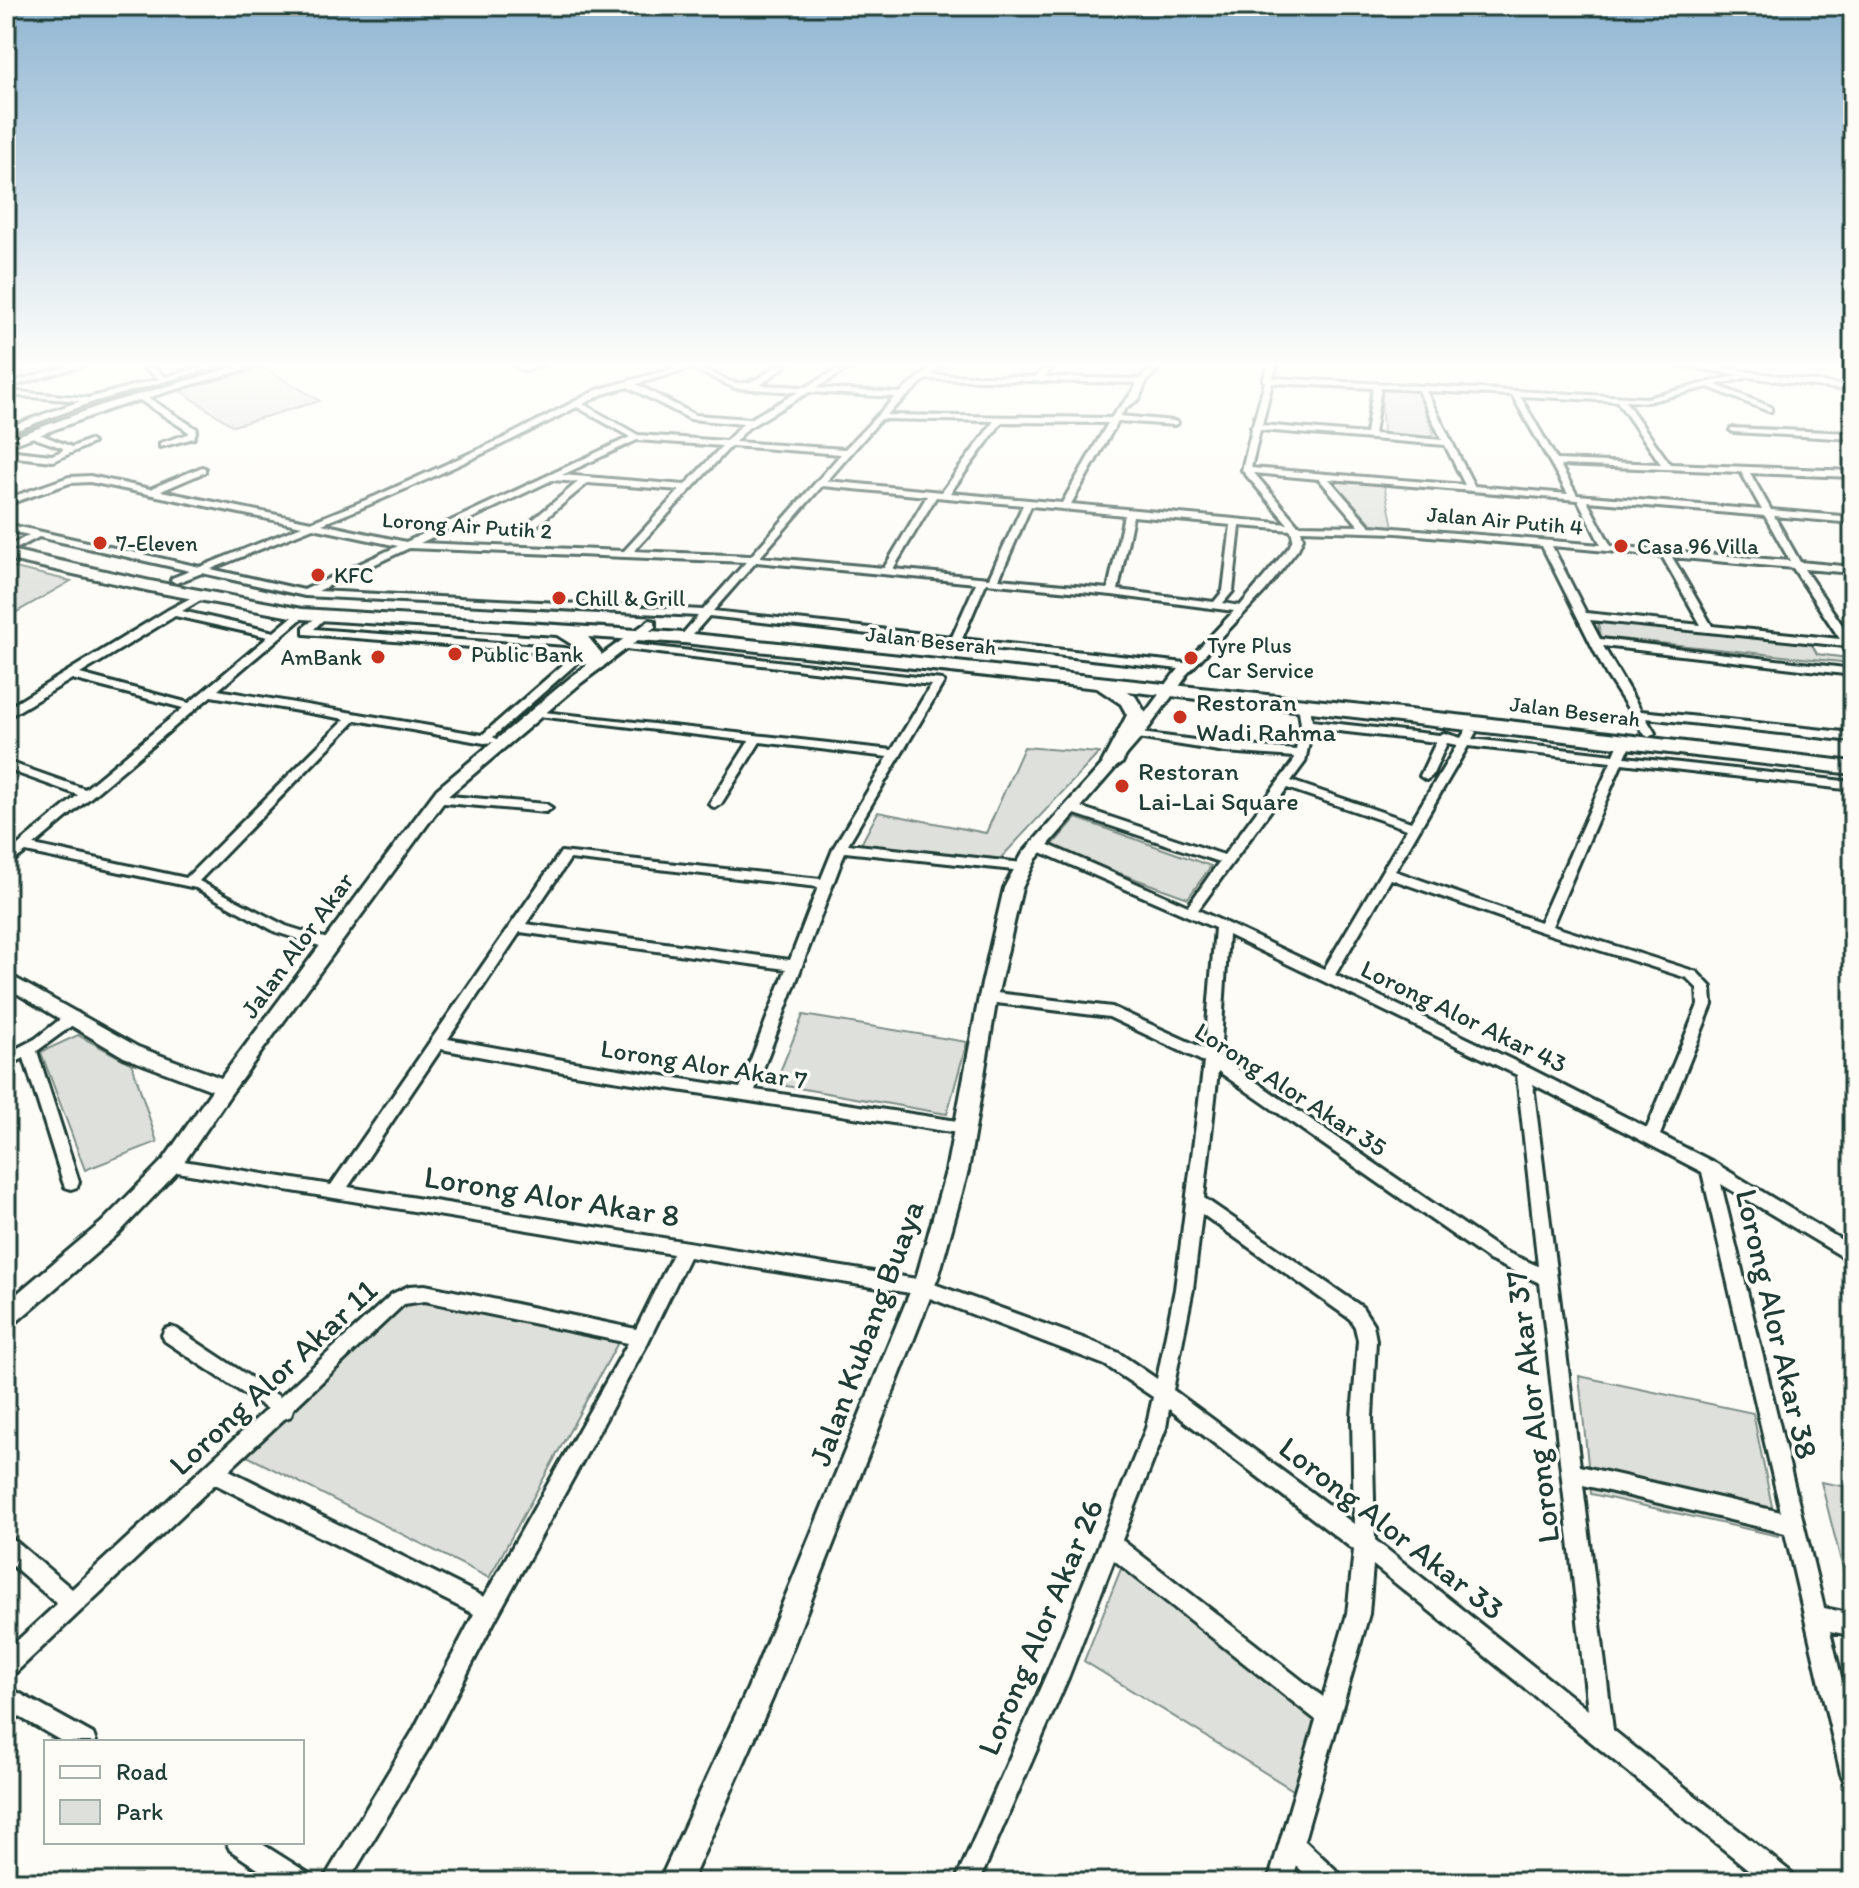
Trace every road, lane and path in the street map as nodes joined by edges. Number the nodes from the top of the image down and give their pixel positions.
1 (64, 452) edge
2 (483, 452) edge
3 (604, 452) edge
4 (721, 452) edge
5 (847, 452) edge
6 (973, 452) edge
7 (1096, 452) edge
8 (1250, 452) edge
9 (1453, 452) edge
10 (1548, 452) edge
11 (1657, 452) edge
12 (6, 453) edge
13 (1554, 462) junction
14 (1667, 466) junction
15 (1744, 469) junction
16 (202, 470) dead end
17 (1246, 470) junction
18 (1853, 474) edge
19 (552, 477) junction
20 (1322, 477) junction
21 (586, 480) junction
22 (820, 483) junction
23 (688, 488) junction
24 (1471, 489) junction
25 (153, 491) junction
26 (939, 494) junction
27 (1578, 498) junction
28 (6, 502) edge
29 (1028, 503) junction
30 (1065, 506) junction
31 (1278, 510) junction
32 (1129, 512) junction
33 (1768, 513) junction
34 (1853, 520) edge
35 (1236, 522) junction
36 (532, 525) dead end
37 (314, 526) junction
38 (6, 527) edge
39 (1295, 527) junction
40 (1336, 527) junction
41 (1366, 528) junction
42 (40, 533) junction
43 (1545, 543) junction
44 (409, 545) junction
45 (1295, 547) junction
46 (9, 548) edge
47 (1608, 550) junction
48 (625, 555) junction
49 (1667, 556) junction
50 (752, 559) junction
51 (1797, 566) junction
52 (204, 569) junction
53 (1853, 570) edge
54 (887, 571) junction
55 (176, 580) junction
56 (987, 580) junction
57 (1112, 592) junction
58 (305, 593) junction
59 (200, 596) junction
60 (1217, 605) junction
61 (1242, 609) junction
62 (172, 612) junction
63 (302, 614) junction
64 (322, 616) junction
65 (1582, 616) junction
66 (445, 623) junction
67 (695, 626) junction
68 (1708, 628) junction
69 (643, 629) junction
70 (543, 630) junction
71 (275, 636) junction
72 (957, 639) junction
73 (1849, 641) edge
74 (430, 642) junction
75 (1595, 642) junction
76 (621, 646) junction
77 (595, 666) junction
78 (1853, 672) edge
79 (71, 675) junction
80 (1178, 678) junction
81 (1097, 683) junction
82 (209, 692) junction
83 (191, 707) junction
84 (538, 713) junction
85 (6, 714) edge
86 (1305, 714) junction
87 (1637, 714) junction
88 (353, 717) junction
89 (1470, 731) junction
90 (1649, 733) junction
91 (1137, 734) junction
92 (1444, 737) junction
93 (1853, 737) edge
94 (757, 738) junction
95 (493, 741) junction
96 (1623, 750) junction
97 (1853, 753) edge
98 (895, 754) junction
99 (1301, 754) junction
100 (1112, 763) junction
101 (6, 765) edge
102 (1853, 768) edge
103 (1813, 772) junction
104 (1426, 776) dead end
105 (1285, 783) junction
106 (1853, 786) edge
107 (87, 794) junction
108 (437, 799) junction
109 (715, 804) dead end
110 (546, 808) dead end
111 (1073, 809) junction
112 (1414, 827) junction
113 (1039, 846) junction
114 (24, 847) junction
115 (840, 847) junction
116 (1225, 860) junction
117 (6, 862) edge
118 (1023, 867) junction
119 (1388, 873) junction
120 (189, 883) junction
121 (825, 884) junction
122 (1190, 912) junction
123 (1222, 926) junction
124 (516, 927) junction
125 (1544, 928) junction
126 (329, 944) junction
127 (794, 965) junction
128 (1327, 976) junction
129 (6, 979) edge
130 (988, 997) junction
131 (73, 1017) junction
132 (437, 1043) junction
133 (29, 1051) junction
134 (1212, 1059) junction
135 (6, 1061) edge
136 (1524, 1072) junction
137 (225, 1087) junction
138 (745, 1095) junction
139 (964, 1128) junction
140 (1651, 1137) junction
141 (171, 1165) junction
142 (1709, 1168) junction
143 (71, 1182) dead end
144 (336, 1191) junction
145 (1194, 1200) junction
146 (685, 1248) junction
147 (1853, 1256) edge
148 (1546, 1278) junction
149 (923, 1288) junction
150 (6, 1317) edge
151 (171, 1335) dead end
152 (641, 1338) junction
153 (1164, 1394) junction
154 (284, 1410) junction
155 (214, 1473) junction
156 (1570, 1473) junction
157 (1794, 1525) junction
158 (1111, 1544) junction
159 (1365, 1545) junction
160 (6, 1546) edge
161 (73, 1604) junction
162 (488, 1610) junction
163 (1816, 1617) junction
164 (1853, 1625) edge
165 (6, 1666) edge
166 (6, 1697) edge
167 (1328, 1715) junction
168 (1602, 1735) junction
169 (81, 1740) edge
170 (1853, 1774) edge
171 (241, 1844) edge
172 (1291, 1844) junction
173 (299, 1882) edge
174 (334, 1882) edge
175 (675, 1882) edge
176 (967, 1882) edge
177 (1280, 1882) edge
178 (1330, 1882) edge
179 (1783, 1882) edge

1 - 12 street
2 - 37 street
3 - 19 street
4 - 23 street
5 - 22 street
6 - 26 street
7 - 30 street
8 - 17 street
9 - 24 street
10 - 13 street
11 - 14 street
13 - 14 street
13 - 27 street
14 - 15 street
15 - 18 street
15 - 33 street
16 - 25 street
17 - 20 street
17 - 31 street
19 - 21 street
19 - 44 street
20 - 24 street
20 - 41 street
21 - 23 street
21 - 36 street
22 - 26 street, Jalan Air Putih 4
22 - 50 street
23 - 48 street
24 - 27 street
25 - 28 street, Lorong Air Putih 2
25 - 37 street, Lorong Air Putih 2
26 - 29 street, Jalan Air Putih 4
26 - 54 street
27 - 33 street
27 - 47 street
29 - 30 street, Jalan Air Putih 4
29 - 56 street
30 - 32 street, Jalan Air Putih 4
31 - 39 street
31 - 40 street
32 - 35 street, Jalan Air Putih 4
32 - 57 street
33 - 34 street
33 - 51 street
35 - 39 street, Jalan Air Putih 4
35 - 60 street
37 - 44 street, Lorong Air Putih 2
37 - 52 street
38 - 42 street
39 - 40 street, Jalan Air Putih 4
39 - 45 street
40 - 41 street, Jalan Air Putih 4
40 - 45 street
41 - 43 street, Jalan Air Putih 4
42 - 46 street
42 - 52 street
43 - 47 street, Jalan Air Putih 4
43 - 65 street
44 - 48 street, Lorong Air Putih 2
44 - 58 street
45 - 61 street
46 - 55 highway, Jalan Beserah
46 - 59 highway, Jalan Beserah
47 - 49 street, Jalan Air Putih 4
48 - 50 street, Lorong Air Putih 2
49 - 51 street, Jalan Air Putih 4
49 - 68 street
50 - 54 street, Lorong Air Putih 2
50 - 67 street
51 - 53 street, Jalan Air Putih 4
51 - 73 street
52 - 55 street
52 - 58 street
54 - 56 street, Lorong Air Putih 2
55 - 69 highway, Jalan Beserah
56 - 57 street, Lorong Air Putih 2
56 - 72 street
57 - 60 street, Lorong Air Putih 2
58 - 67 street
59 - 62 street
59 - 63 highway, Jalan Beserah
60 - 61 street, Lorong Air Putih 2
61 - 80 street
62 - 71 street
62 - 79 street
63 - 64 highway, Jalan Beserah
63 - 71 street
64 - 66 highway, Jalan Beserah
64 - 74 street
65 - 68 street
65 - 75 street
66 - 70 highway, Jalan Beserah
66 - 74 street
67 - 69 highway, Jalan Beserah
67 - 72 street
67 - 80 highway, Jalan Beserah
67 - 81 highway, Jalan Beserah
68 - 73 street
69 - 70 highway, Jalan Beserah
69 - 76 street, Jalan Alor Akar
70 - 77 highway
71 - 82 street
72 - 80 street
74 - 95 street
75 - 78 street
75 - 87 street
76 - 77 street, Jalan Alor Akar
76 - 98 street
77 - 84 street, Jalan Alor Akar
79 - 83 street
79 - 85 street
80 - 81 highway, Jalan Beserah
80 - 86 highway, Jalan Beserah
80 - 90 highway, Jalan Beserah
80 - 91 street, Jalan Kubang Buaya
81 - 100 highway
82 - 83 street
82 - 88 street
83 - 107 street
84 - 94 street
84 - 95 street, Jalan Alor Akar
86 - 89 highway, Jalan Beserah
86 - 92 street
86 - 99 street
87 - 90 street
87 - 93 street
88 - 95 street
88 - 120 street
89 - 92 street
89 - 96 highway, Jalan Beserah
89 - 112 street
90 - 97 highway, Jalan Beserah
91 - 99 street
91 - 100 street, Jalan Kubang Buaya
92 - 104 street
94 - 98 street
94 - 109 street
95 - 108 street, Jalan Alor Akar
96 - 103 highway, Jalan Beserah
96 - 125 street
98 - 115 street
99 - 105 street
100 - 111 street, Jalan Kubang Buaya
101 - 107 street
102 - 103 highway, Jalan Beserah
103 - 106 street
105 - 112 street
105 - 116 street
107 - 114 street
108 - 110 street
108 - 126 street, Jalan Alor Akar
111 - 113 street, Jalan Kubang Buaya
111 - 116 street
112 - 119 street
113 - 118 street, Jalan Kubang Buaya
113 - 122 street, Lorong Alor Akar 43
114 - 117 street
114 - 120 street
115 - 118 street
115 - 121 street
116 - 122 street
118 - 130 street, Jalan Kubang Buaya
119 - 125 street
119 - 128 street
120 - 126 street
121 - 124 street
121 - 127 street
122 - 123 street, Lorong Alor Akar 43
123 - 128 street, Lorong Alor Akar 43
123 - 134 street, Lorong Alor Akar 26
124 - 127 street
124 - 132 street
125 - 140 street
126 - 137 street, Jalan Alor Akar
127 - 138 street
128 - 136 street, Lorong Alor Akar 43
129 - 131 street
130 - 134 street, Lorong Alor Akar 35
130 - 139 street, Jalan Kubang Buaya
131 - 133 street
131 - 137 street
132 - 138 street, Lorong Alor Akar 7
132 - 144 street
133 - 135 street
133 - 143 street
134 - 145 street, Lorong Alor Akar 26
134 - 148 street, Lorong Alor Akar 35
136 - 140 street, Lorong Alor Akar 43
136 - 148 street, Lorong Alor Akar 37
137 - 141 street, Jalan Alor Akar
138 - 139 street, Lorong Alor Akar 7
139 - 149 street, Jalan Kubang Buaya
140 - 142 street, Lorong Alor Akar 43
141 - 144 street, Lorong Alor Akar 8
141 - 150 street, Jalan Alor Akar
142 - 147 street, Lorong Alor Akar 43
142 - 157 street, Lorong Alor Akar 38
144 - 146 street, Lorong Alor Akar 8
145 - 153 street, Lorong Alor Akar 26
145 - 159 street
146 - 149 street, Lorong Alor Akar 8
146 - 152 street
148 - 156 street, Lorong Alor Akar 37
149 - 153 street, Lorong Alor Akar 33
149 - 175 street, Jalan Kubang Buaya
151 - 154 street
152 - 154 street, Lorong Alor Akar 11
152 - 162 street
153 - 158 street, Lorong Alor Akar 26
153 - 159 street, Lorong Alor Akar 33
154 - 155 street, Lorong Alor Akar 11
155 - 161 street, Lorong Alor Akar 11
155 - 162 street
156 - 157 street
156 - 168 street, Lorong Alor Akar 37
157 - 163 street, Lorong Alor Akar 38
158 - 167 street
158 - 176 street, Lorong Alor Akar 26
159 - 167 street
159 - 168 street, Lorong Alor Akar 33
160 - 161 street
161 - 165 street, Lorong Alor Akar 11
162 - 174 street
163 - 164 street
163 - 170 street, Lorong Alor Akar 38
166 - 169 street
167 - 172 street
168 - 179 street, Lorong Alor Akar 33
171 - 173 street
172 - 177 street
172 - 178 street

